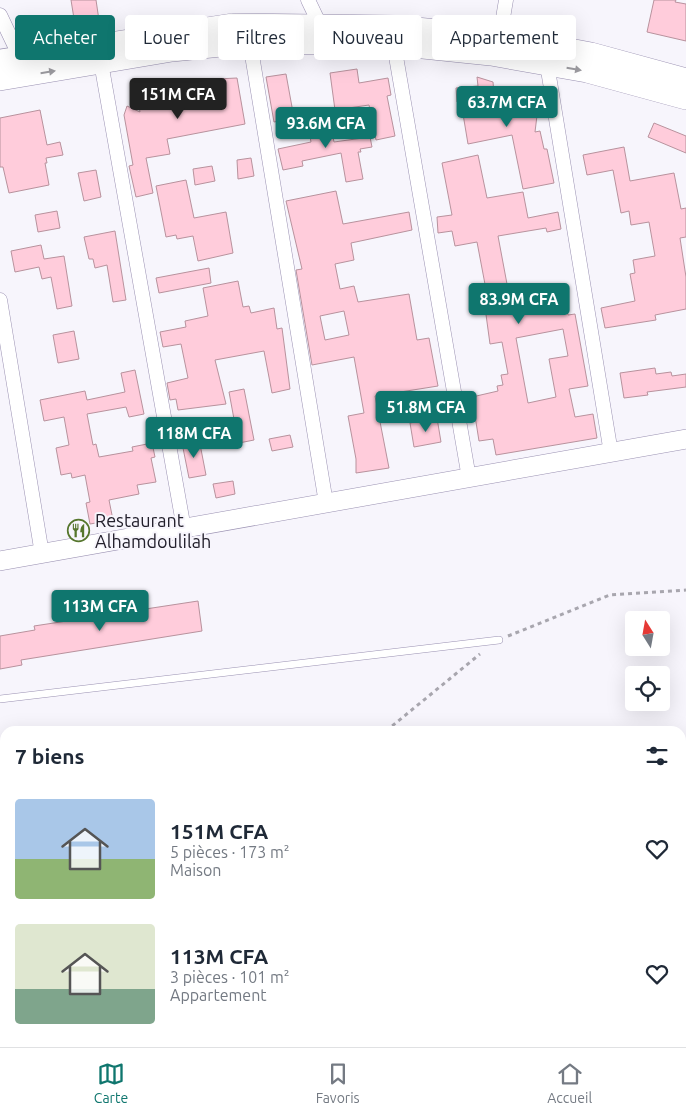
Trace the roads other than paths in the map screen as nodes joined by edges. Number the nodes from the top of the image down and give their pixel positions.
1 (308, 0) edge
2 (506, 0) edge
3 (0, 15) edge
4 (315, 15) edge
5 (504, 15) edge
6 (314, 26) edge
7 (218, 46) edge
8 (422, 48) edge
9 (576, 50) edge
10 (115, 51) edge
11 (115, 53) edge
12 (10, 59) edge
13 (77, 60) edge
14 (101, 60) edge
15 (253, 60) edge
16 (397, 60) edge
17 (547, 64) junction
18 (686, 79) edge
19 (0, 80) edge
20 (686, 99) edge
21 (0, 300) edge
22 (686, 440) edge
23 (611, 453) junction
24 (468, 478) junction
25 (326, 503) junction
26 (184, 528) junction
27 (42, 554) junction
28 (0, 561) edge
29 (499, 640) road end
30 (0, 699) edge

1 - 4 street
2 - 5 street
3 - 12 street
6 - 10 main road
7 - 11 main road
8 - 17 main road
9 - 18 main road
19 -> 13 main road
14 - 26 street
15 - 25 street
16 - 24 street
17 -> 20 main road
17 - 23 street
21 - 27 street
22 - 23 street
23 - 24 street
24 - 25 street
25 - 26 street
26 - 27 street
27 - 28 street
29 - 30 lane

